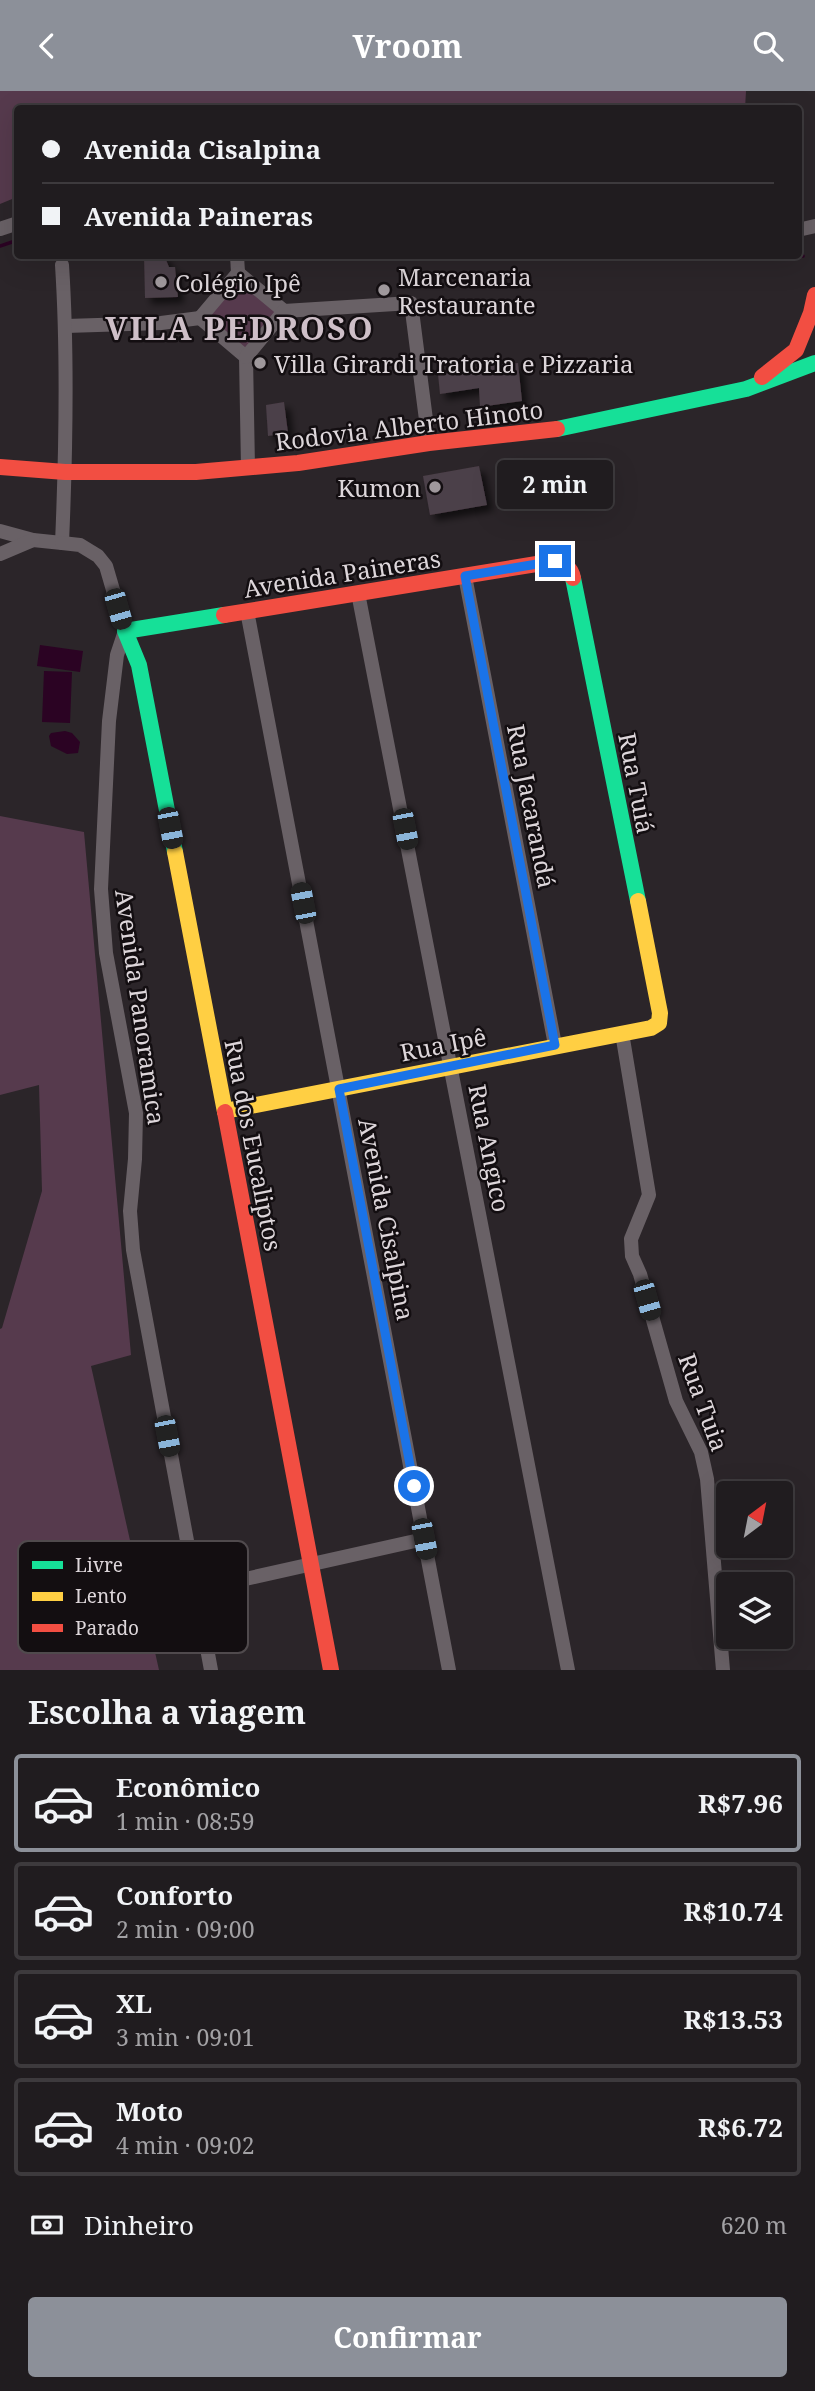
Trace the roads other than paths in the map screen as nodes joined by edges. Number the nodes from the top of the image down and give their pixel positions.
1 (237, 259) edge
2 (62, 265) dead end
3 (238, 273) junction
4 (815, 295) edge
5 (284, 311) junction
6 (813, 316) edge
7 (200, 319) junction
8 (66, 326) junction
9 (796, 350) junction
10 (246, 357) junction
11 (808, 367) edge
12 (815, 379) edge
13 (746, 389) junction
14 (429, 443) junction
15 (0, 467) edge
16 (248, 468) junction
17 (65, 472) junction
18 (0, 531) edge
19 (33, 540) junction
20 (62, 543) junction
21 (0, 554) edge
22 (565, 563) joint
23 (465, 576) junction
24 (358, 593) junction
25 (247, 611) junction
26 (125, 631) junction
27 (660, 1013) joint
28 (622, 1033) junction
29 (555, 1045) junction
30 (451, 1066) junction
31 (339, 1089) junction
32 (225, 1111) junction
33 (424, 1539) junction
34 (187, 1541) edge
35 (311, 1563) junction
36 (248, 1578) edge
37 (331, 1670) edge
38 (449, 1670) edge
39 (568, 1670) edge
40 (723, 1670) edge

1 - 3 street
2 - 8 street
3 - 5 street
3 - 7 street
4 - 6 street
5 - 10 street
5 - 14 street
6 - 9 street
7 - 8 street
7 - 10 street
8 - 17 street
9 - 11 street
9 - 13 street
10 - 16 street
11 - 12 street
11 - 13 street, Rodovia Alberto Hinoto
13 - 14 street, Rodovia Alberto Hinoto
14 - 16 street, Rodovia Alberto Hinoto
15 - 17 street, Rodovia Alberto Hinoto
16 - 17 street, Rodovia Alberto Hinoto
17 - 20 street
18 - 19 street
19 - 20 street
19 - 21 street
20 - 26 street
22 - 23 street, Avenida Paineras
22 - 27 street, Rua Tuiá
23 - 24 street, Avenida Paineras
23 - 29 street, Rua Jacarandá
24 - 25 street, Avenida Paineras
24 - 30 street, Rua Angico
25 - 26 street, Avenida Paineras
25 - 31 street, Avenida Cisalpina
26 - 32 street, Rua dos Eucaliptos
26 - 34 street, Avenida Panoramica
27 - 28 street, Rua Ipê
28 - 29 street, Rua Ipê
28 - 40 street, Rua Tuia
29 - 30 street, Rua Ipê
30 - 31 street, Rua Ipê
30 - 39 street, Rua Angico
31 - 32 street, Rua Ipê
31 - 33 street, Avenida Cisalpina
32 - 35 street, Rua dos Eucaliptos
33 - 35 street
33 - 38 street, Avenida Cisalpina
35 - 36 street
35 - 37 street, Rua dos Eucaliptos

